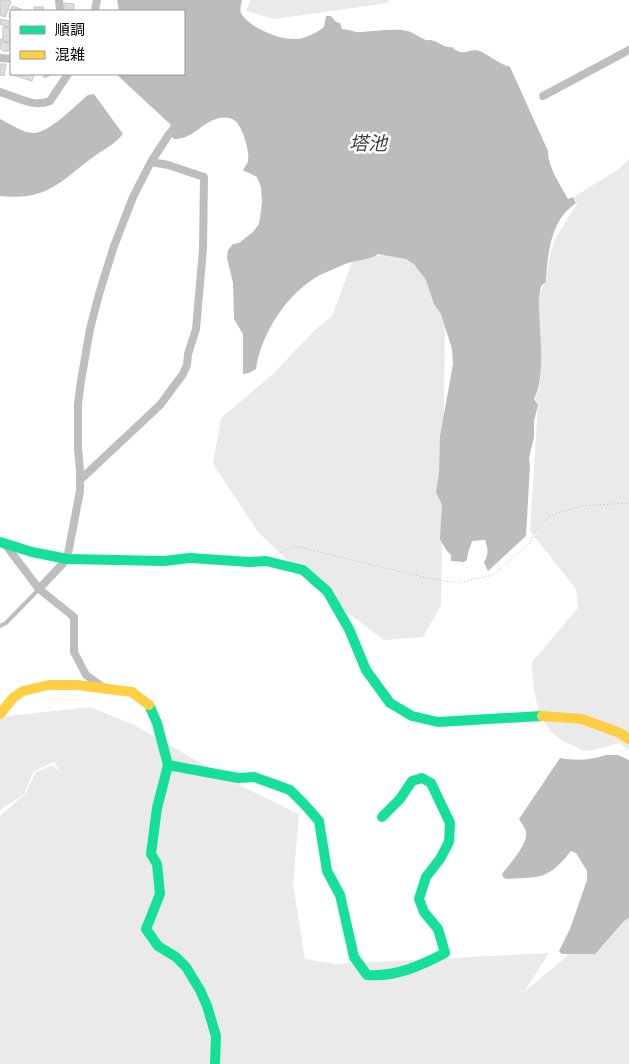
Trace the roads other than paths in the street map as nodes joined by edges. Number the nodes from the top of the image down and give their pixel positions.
1 (629, 50) edge
2 (67, 75) edge
3 (0, 92) edge
4 (543, 96) dead end
5 (168, 134) dead end
6 (151, 162) junction
7 (80, 480) junction
8 (2, 543) edge
9 (67, 559) junction
10 (39, 589) junction
11 (0, 626) edge
12 (108, 690) junction
13 (0, 714) edge
14 (629, 739) edge
15 (168, 765) junction
16 (382, 817) dead end
17 (215, 1064) edge

1 - 4 street
2 - 3 street
5 - 6 street
6 - 7 street
6 - 7 street
7 - 9 street
8 - 9 street
8 - 10 street
9 - 10 street
9 - 14 street
10 - 11 lane
10 - 12 street
12 - 13 street
12 - 15 street
15 - 16 street
15 - 17 street

